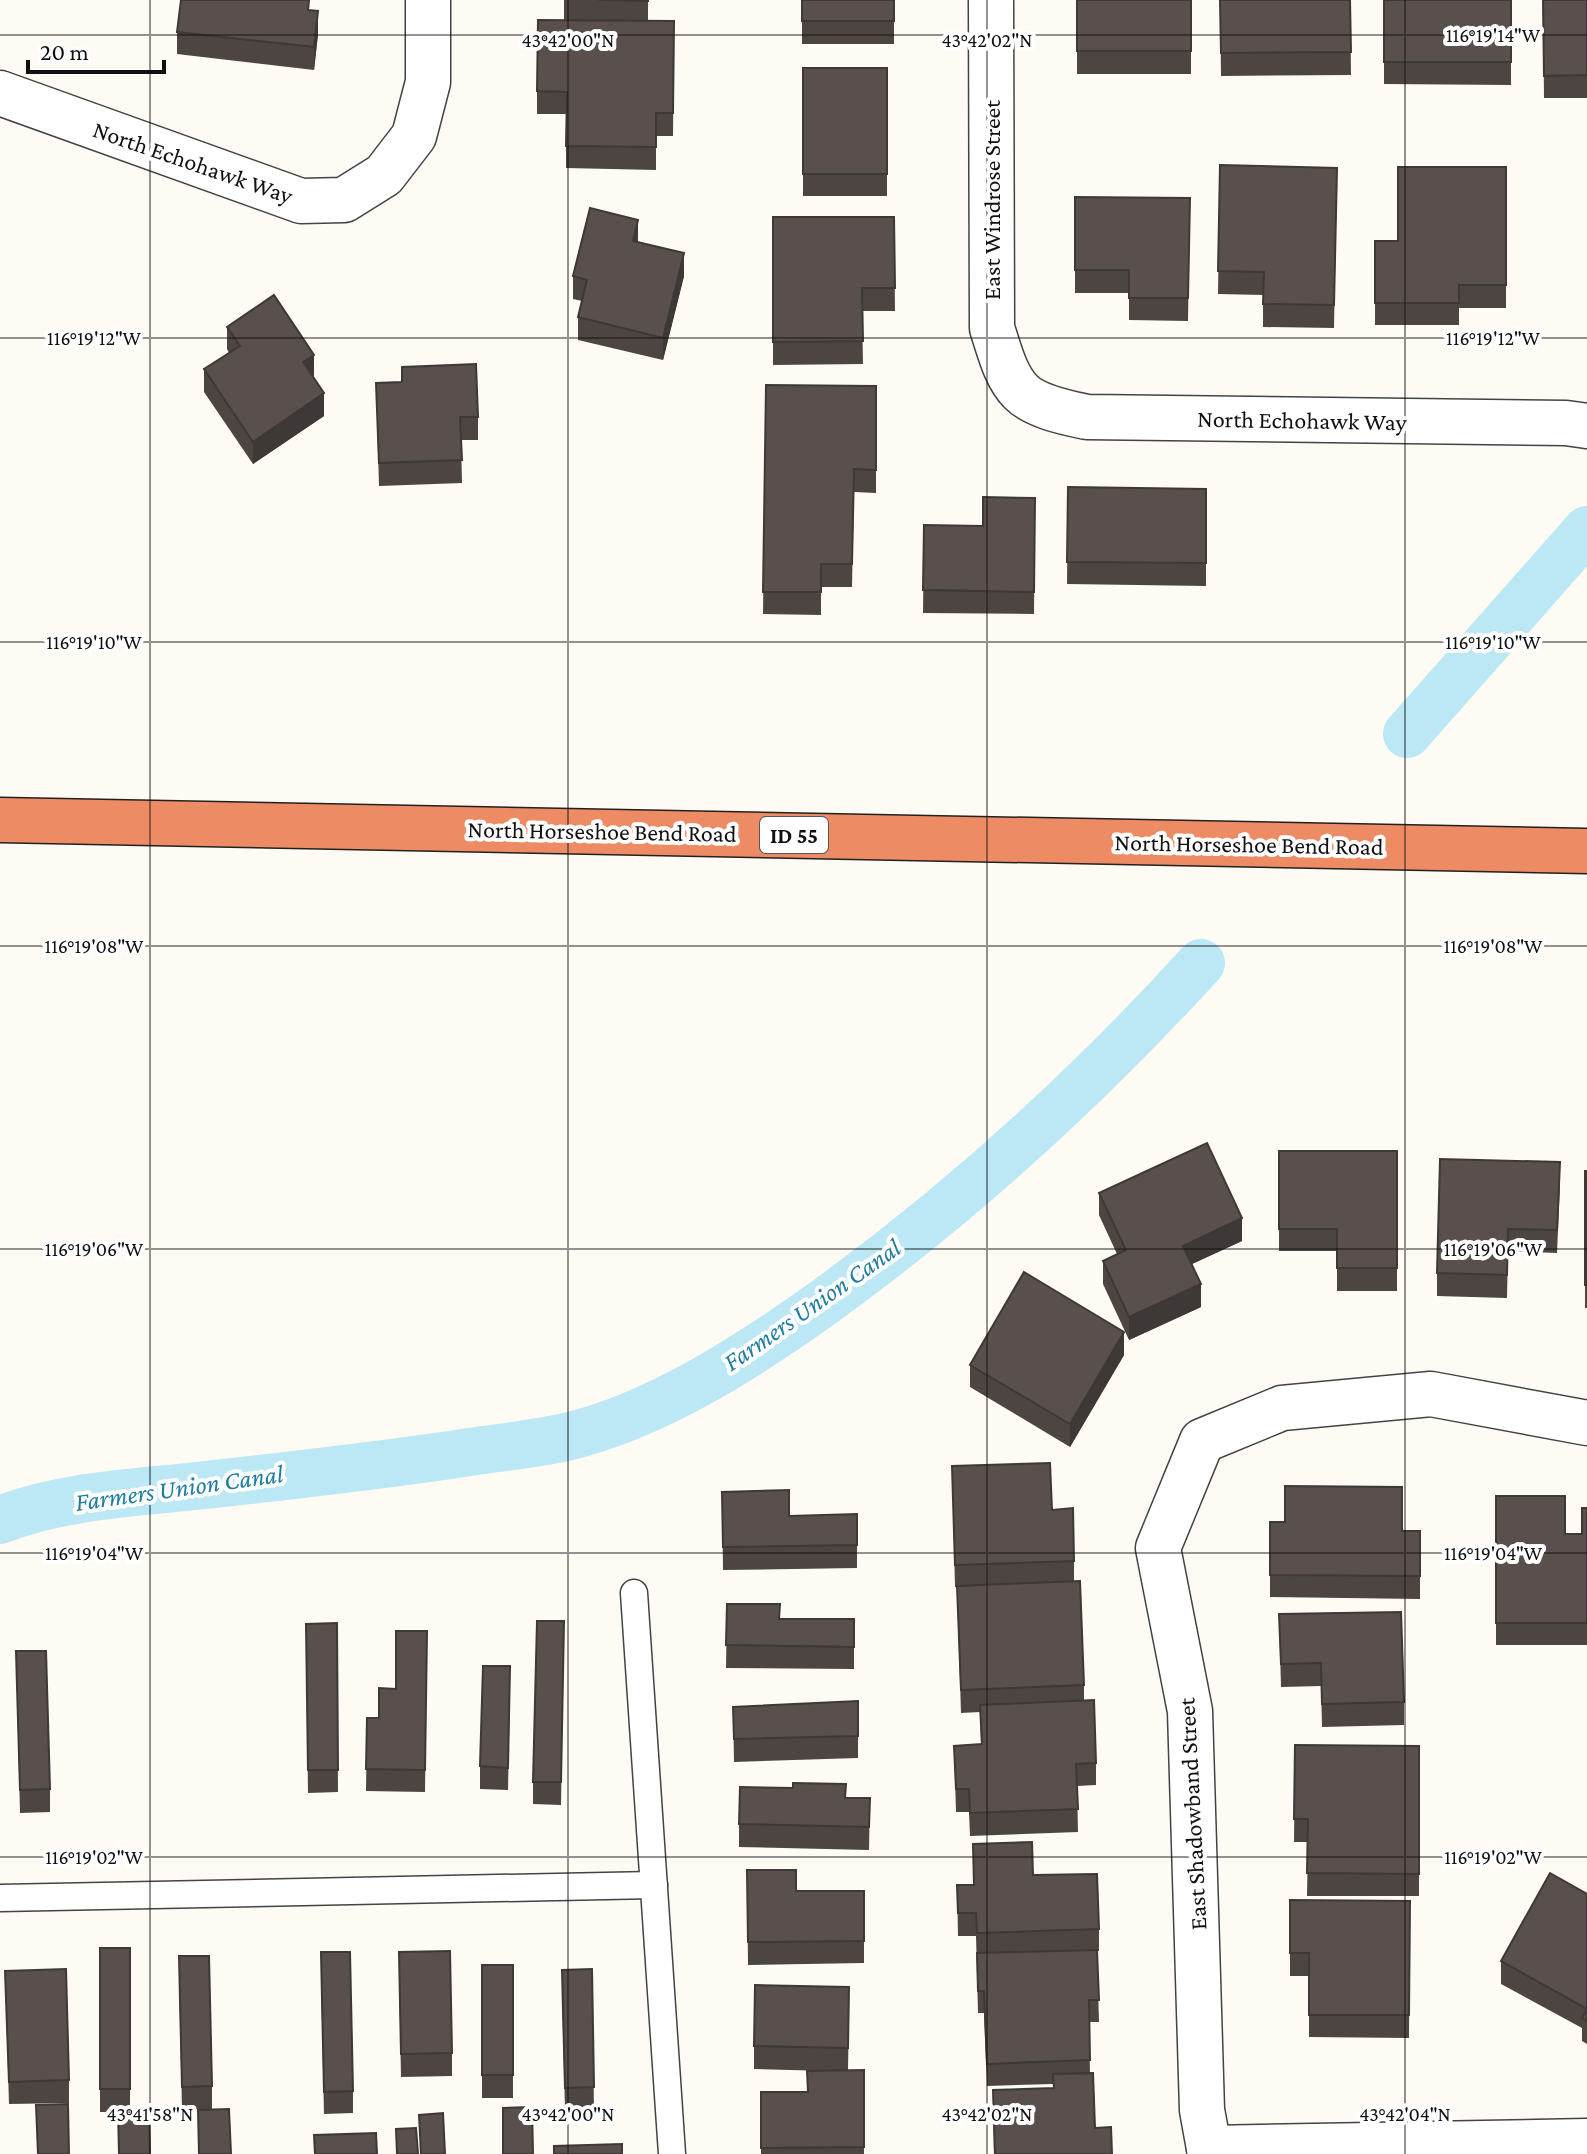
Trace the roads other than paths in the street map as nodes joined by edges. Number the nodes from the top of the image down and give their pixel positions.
1 (428, 0) edge
2 (991, 0) edge
3 (0, 93) edge
4 (1022, 393) joint
5 (1587, 426) edge
6 (0, 820) edge
7 (1587, 851) edge
8 (1587, 1423) edge
9 (634, 1593) dead end
10 (654, 1885) junction
11 (0, 1898) edge
12 (1587, 2141) edge
13 (1209, 2151) edge
14 (672, 2154) edge

1 - 3 street, North Echohawk Way
2 - 4 street, East Windrose Street
4 - 5 street, North Echohawk Way
6 - 7 highway, North Horseshoe Bend Road / ID 55
8 - 13 street, East Shadowband Street
9 - 10 lane
10 - 11 lane
10 - 14 lane
12 - 13 street

